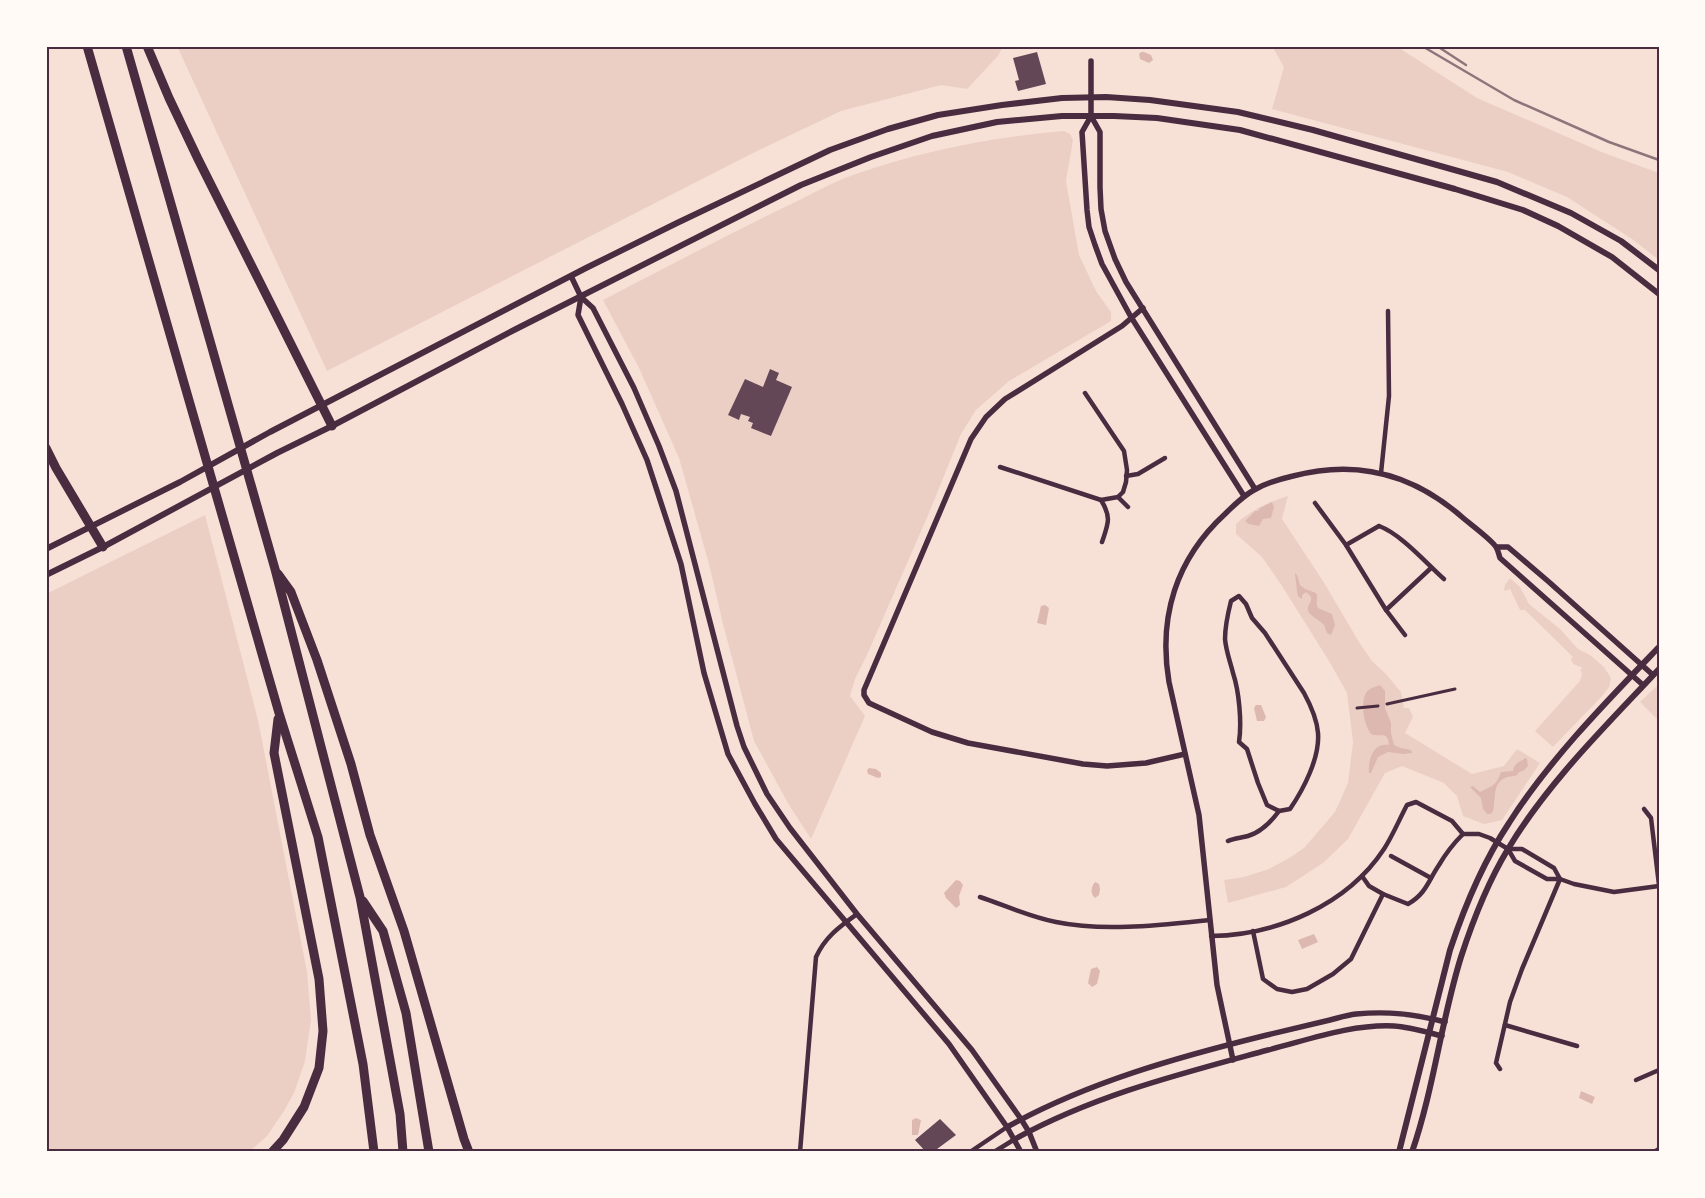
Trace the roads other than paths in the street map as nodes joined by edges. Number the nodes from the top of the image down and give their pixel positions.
1 (86, 46) edge
2 (126, 46) edge
3 (147, 46) edge
4 (1091, 61) dead end
5 (1090, 97) junction
6 (1090, 116) junction
7 (1659, 270) edge
8 (571, 276) junction
9 (1659, 294) edge
10 (581, 298) junction
11 (1143, 308) junction
12 (1388, 311) dead end
13 (1131, 317) junction
14 (1085, 393) dead end
15 (320, 406) junction
16 (332, 426) junction
17 (46, 448) edge
18 (1165, 458) dead end
19 (1000, 467) dead end
20 (1381, 473) junction
21 (1126, 476) junction
22 (1255, 489) junction
23 (1244, 496) junction
24 (1118, 497) junction
25 (1101, 500) junction
26 (1315, 503) dead end
27 (1128, 507) dead end
28 (91, 526) junction
29 (1102, 542) dead end
30 (1346, 545) junction
31 (103, 547) junction
32 (1497, 547) junction
33 (46, 549) edge
34 (1431, 568) junction
35 (275, 569) junction
36 (46, 575) edge
37 (1444, 579) dead end
38 (1386, 610) junction
39 (1405, 635) dead end
40 (1659, 647) edge
41 (1642, 665) junction
42 (1659, 669) edge
43 (1632, 675) junction
44 (1653, 675) junction
45 (1643, 685) junction
46 (1455, 688) dead end
47 (1387, 704) dead end
48 (1378, 706) dead end
49 (1357, 708) dead end
50 (278, 713) junction
51 (1185, 754) junction
52 (1644, 809) dead end
53 (1279, 811) junction
54 (1463, 834) junction
55 (1228, 840) dead end
56 (1497, 842) junction
57 (1508, 849) junction
58 (1390, 856) dead end
59 (1362, 876) junction
60 (1431, 878) junction
61 (1560, 879) junction
62 (1659, 886) edge
63 (1383, 894) junction
64 (360, 897) junction
65 (980, 897) dead end
66 (857, 914) junction
67 (1209, 920) junction
68 (846, 922) junction
69 (1253, 931) junction
70 (1211, 936) junction
71 (1432, 1018) junction
72 (1445, 1022) junction
73 (1505, 1025) junction
74 (1428, 1033) junction
75 (1442, 1036) junction
76 (1230, 1045) junction
77 (1577, 1046) dead end
78 (1233, 1060) junction
79 (1500, 1069) dead end
80 (1659, 1070) edge
81 (1636, 1080) dead end
82 (1021, 1119) junction
83 (1007, 1127) junction
84 (1029, 1132) junction
85 (1015, 1139) junction
86 (1659, 1149) edge
87 (272, 1152) edge
88 (374, 1152) edge
89 (403, 1152) edge
90 (429, 1152) edge
91 (469, 1152) edge
92 (800, 1152) edge
93 (970, 1152) edge
94 (994, 1152) edge
95 (1021, 1152) edge
96 (1036, 1152) edge
97 (1398, 1152) edge
98 (1412, 1152) edge
99 (1654, 1152) edge

1 - 50 highway
2 - 35 highway
3 - 15 highway
4 - 5 street
5 - 6 street
5 - 7 main road
5 - 8 main road
6 - 9 main road
6 - 10 main road
6 - 11 street
6 - 13 street
8 - 10 street
8 - 15 main road
10 - 16 main road
10 - 66 street
10 - 68 street
11 - 13 street
11 - 22 street
12 - 20 street
13 - 23 street
13 - 51 street
14 - 21 street
15 - 16 highway
15 - 28 main road
16 - 31 main road
17 - 28 highway
18 - 21 street
19 - 25 street
20 - 22 street
20 - 32 street
21 - 24 street
22 - 23 street
23 - 51 street
24 - 25 street
24 - 27 street
25 - 29 street
26 - 30 street
28 - 31 highway
28 - 33 main road
30 - 34 street
30 - 38 street
31 - 36 main road
32 - 41 street
32 - 43 street
34 - 37 street
34 - 38 street
35 - 64 highway
35 - 91 highway
38 - 39 street
40 - 41 main road
41 - 43 main road
41 - 44 street
42 - 44 main road
43 - 45 street
43 - 56 main road
44 - 45 main road
45 - 57 main road
46 - 47 street
48 - 49 street
50 - 87 highway
50 - 88 highway
51 - 67 street
52 - 62 street
53 - 53 street
53 - 55 street
54 - 56 street
54 - 59 street
54 - 60 street
56 - 57 street
56 - 71 main road
57 - 61 street
57 - 61 street
57 - 72 main road
58 - 60 street
59 - 63 street
59 - 69 street
60 - 63 street
61 - 62 street
61 - 73 street
63 - 69 street
64 - 89 highway
64 - 90 highway
65 - 67 street
66 - 68 street
66 - 82 street
67 - 70 street
68 - 83 street
68 - 92 street
69 - 70 street
70 - 76 street
71 - 72 street
71 - 74 main road
71 - 76 street
72 - 75 main road
73 - 77 street
73 - 79 street
74 - 75 street
74 - 78 street
74 - 97 main road
75 - 98 main road
76 - 78 street
76 - 82 street
78 - 84 street
80 - 81 street
82 - 83 street
82 - 84 street
83 - 85 street
83 - 93 street
84 - 85 street
84 - 96 street
85 - 94 street
85 - 95 street
86 - 99 street

